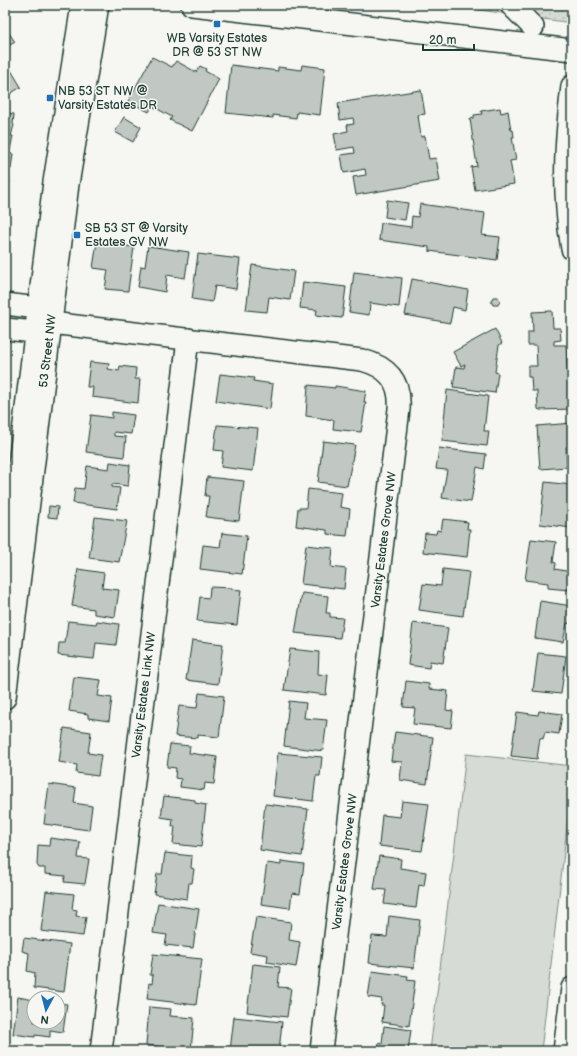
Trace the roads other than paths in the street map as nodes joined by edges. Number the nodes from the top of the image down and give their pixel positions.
1 (82, 5) edge
2 (98, 5) edge
3 (192, 5) edge
4 (511, 5) edge
5 (533, 27) dead end
6 (572, 50) edge
7 (572, 86) edge
8 (572, 249) edge
9 (5, 304) edge
10 (38, 308) junction
11 (43, 328) junction
12 (5, 329) edge
13 (188, 339) junction
14 (5, 577) edge
15 (7, 658) edge
16 (5, 698) edge
17 (572, 988) edge
18 (101, 1051) edge
19 (322, 1051) edge
20 (564, 1051) edge

1 - 10 street, 53 Street NW
2 - 11 street, 53 Street NW
3 - 6 street
4 - 5 street
7 - 8 street
9 - 10 street
10 - 11 street
11 - 12 street, Varsity Estates Grove NW
11 - 13 street, Varsity Estates Grove NW
11 - 14 street, 53 Street NW
11 - 15 street, 53 Street NW
13 - 18 street, Varsity Estates Link NW
13 - 19 street, Varsity Estates Grove NW
15 - 16 street, 53 Street NW
17 - 20 street

